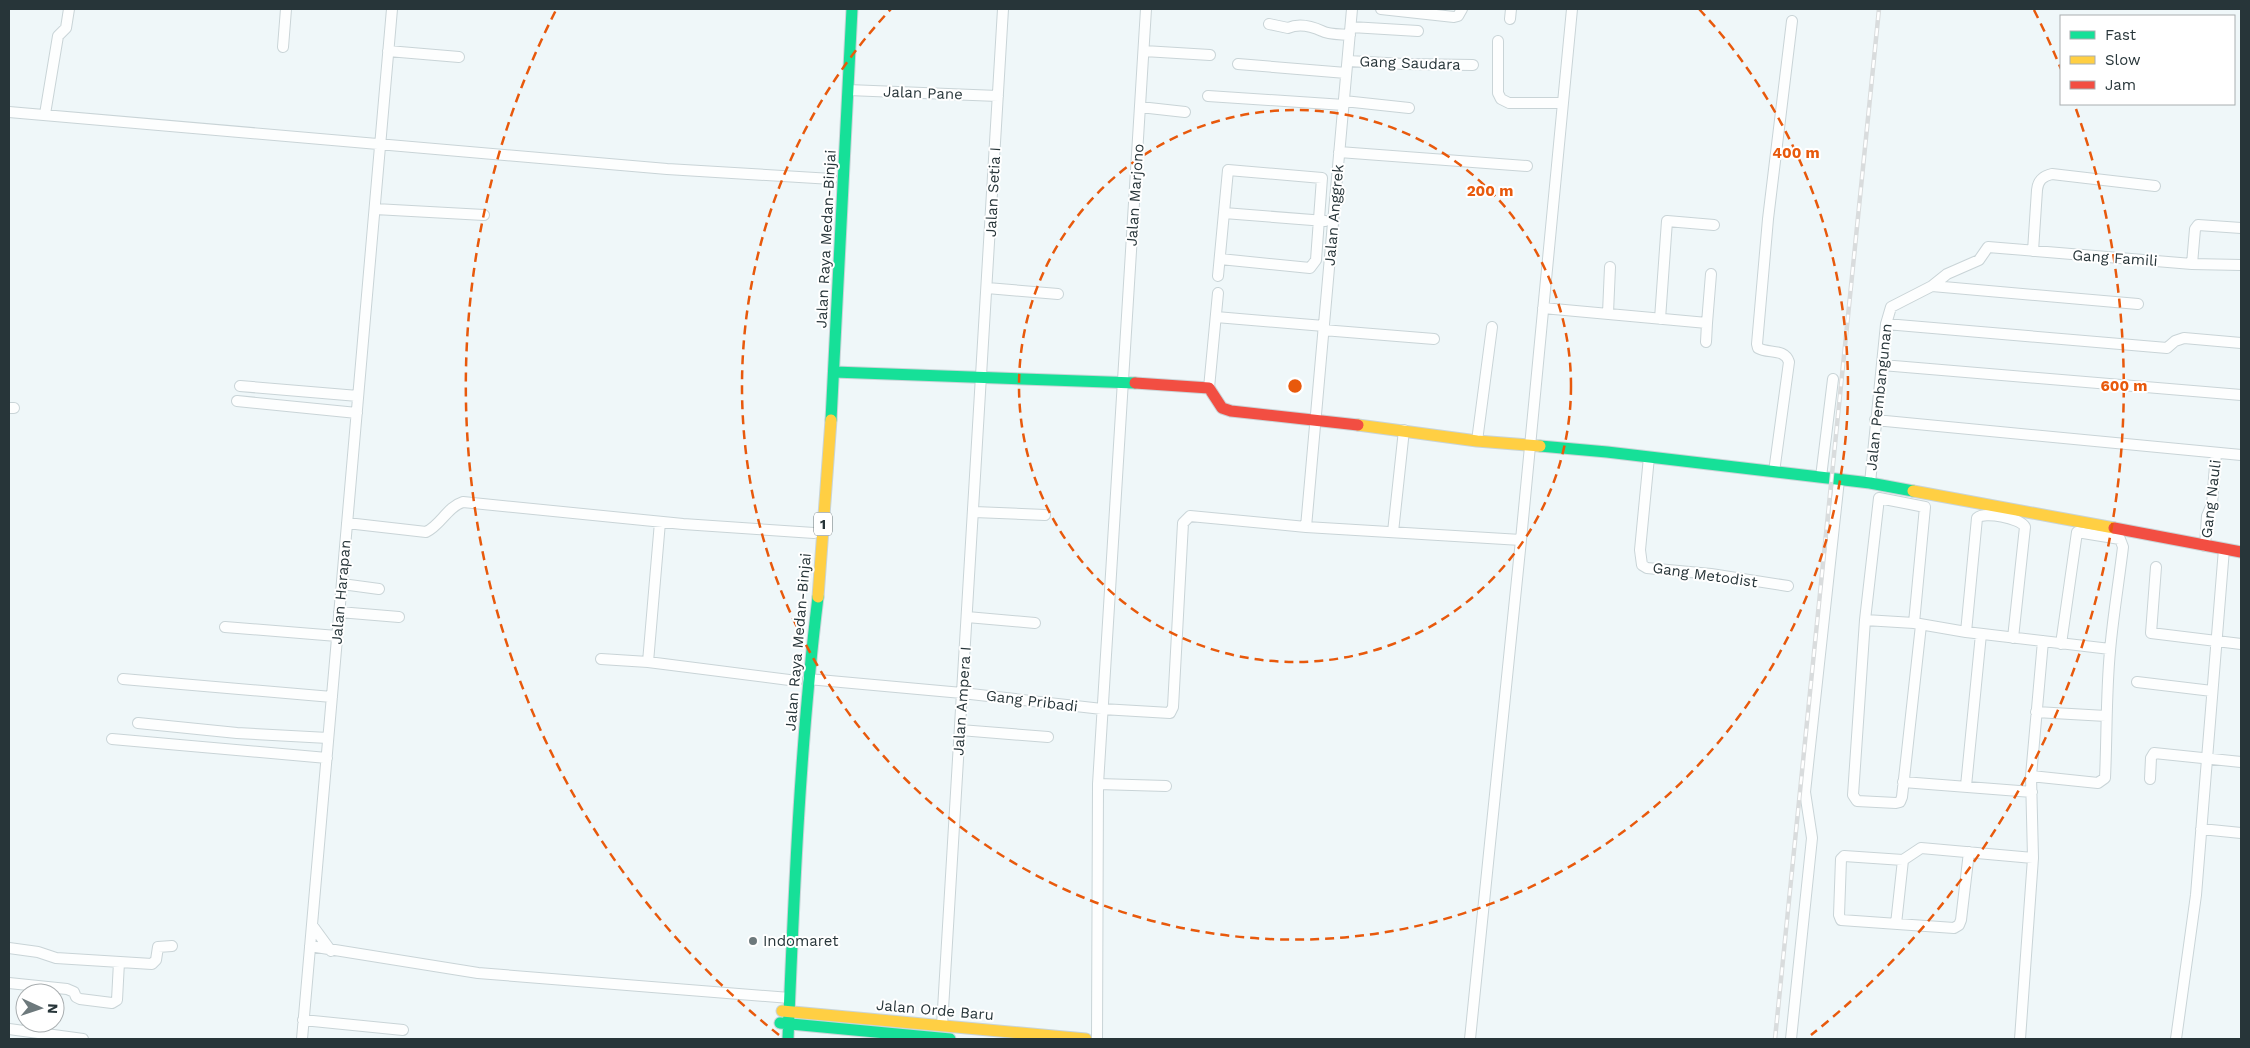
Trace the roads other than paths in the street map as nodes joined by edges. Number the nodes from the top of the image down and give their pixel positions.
1 (70, 9) edge
2 (286, 9) edge
3 (392, 9) edge
4 (841, 9) edge
5 (852, 9) edge
6 (1003, 9) edge
7 (1146, 9) edge
8 (1352, 9) edge
9 (1381, 9) edge
10 (1462, 9) edge
11 (1572, 9) edge
12 (1792, 21) dead end
13 (1269, 24) dead end
14 (1418, 30) dead end
15 (1350, 31) junction
16 (1498, 41) dead end
17 (283, 47) dead end
18 (388, 51) junction
19 (1144, 51) junction
20 (1210, 56) dead end
21 (460, 57) dead end
22 (1348, 61) junction
23 (1238, 64) dead end
24 (1473, 65) dead end
25 (1346, 73) junction
26 (848, 90) junction
27 (998, 96) junction
28 (1208, 96) dead end
29 (1344, 103) junction
30 (1562, 103) junction
31 (1140, 107) junction
32 (1409, 108) dead end
33 (9, 112) edge
34 (1185, 112) dead end
35 (45, 114) junction
36 (381, 144) junction
37 (1339, 152) junction
38 (1527, 166) dead end
39 (832, 178) junction
40 (2155, 186) dead end
41 (375, 209) junction
42 (1224, 213) junction
43 (484, 215) dead end
44 (1320, 220) junction
45 (1333, 222) junction
46 (1714, 225) dead end
47 (2241, 228) edge
48 (835, 242) junction
49 (1988, 247) joint
50 (2033, 251) junction
51 (1220, 259) junction
52 (2192, 264) junction
53 (2241, 265) edge
54 (1610, 267) dead end
55 (1711, 274) dead end
56 (1218, 276) dead end
57 (1932, 286) junction
58 (987, 288) junction
59 (1218, 293) dead end
60 (1058, 294) dead end
61 (2138, 304) dead end
62 (1543, 308) junction
63 (1608, 314) junction
64 (1216, 317) junction
65 (1660, 319) junction
66 (1707, 323) junction
67 (1886, 324) junction
68 (1492, 327) dead end
69 (1324, 328) junction
70 (1434, 339) dead end
71 (1706, 342) dead end
72 (2241, 343) edge
73 (1882, 365) junction
74 (834, 372) junction
75 (982, 376) junction
76 (1833, 379) dead end
77 (1123, 382) junction
78 (240, 386) dead end
79 (1209, 388) junction
80 (2241, 395) edge
81 (358, 396) junction
82 (237, 401) dead end
83 (357, 413) junction
84 (1875, 420) junction
85 (1315, 421) junction
86 (1404, 430) junction
87 (1477, 441) junction
88 (1529, 445) junction
89 (2216, 453) junction
90 (2241, 455) edge
91 (1649, 457) junction
92 (1774, 472) junction
93 (1821, 477) junction
94 (1839, 480) junction
95 (1870, 483) junction
96 (974, 512) junction
97 (1045, 515) dead end
98 (660, 522) junction
99 (347, 523) junction
100 (1306, 527) junction
101 (1393, 532) junction
102 (814, 533) junction
103 (1521, 540) junction
104 (2205, 546) junction
105 (2224, 549) junction
106 (2241, 552) edge
107 (2156, 567) dead end
108 (342, 584) junction
109 (1788, 586) dead end
110 (379, 589) dead end
111 (340, 612) junction
112 (399, 617) dead end
113 (967, 617) junction
114 (1865, 620) junction
115 (1035, 623) dead end
116 (1918, 624) junction
117 (225, 627) dead end
118 (1966, 632) junction
119 (1982, 634) junction
120 (337, 636) junction
121 (2013, 638) junction
122 (2216, 641) junction
123 (2043, 642) junction
124 (2062, 644) junction
125 (2241, 644) edge
126 (2110, 650) junction
127 (601, 659) dead end
128 (648, 662) junction
129 (123, 679) dead end
130 (802, 680) junction
131 (2137, 682) dead end
132 (2212, 691) junction
133 (962, 693) junction
134 (332, 697) junction
135 (1102, 709) junction
136 (2036, 712) junction
137 (2106, 716) junction
138 (138, 723) dead end
139 (960, 730) junction
140 (1048, 737) dead end
141 (328, 738) junction
142 (112, 739) dead end
143 (327, 758) junction
144 (2206, 758) junction
145 (2241, 762) edge
146 (2031, 776) junction
147 (2150, 779) dead end
148 (1903, 782) junction
149 (1098, 784) junction
150 (1166, 786) dead end
151 (1966, 786) junction
152 (2032, 792) junction
153 (2201, 829) junction
154 (2241, 833) edge
155 (1968, 852) junction
156 (2033, 858) junction
157 (1903, 860) junction
158 (1896, 924) junction
159 (312, 925) junction
160 (172, 946) dead end
161 (310, 946) junction
162 (9, 948) edge
163 (332, 951) junction
164 (119, 962) junction
165 (9, 983) edge
166 (786, 998) junction
167 (785, 1011) junction
168 (303, 1020) junction
169 (785, 1024) junction
170 (942, 1026) junction
171 (9, 1029) edge
172 (403, 1030) dead end
173 (83, 1039) edge
174 (302, 1039) edge
175 (780, 1039) edge
176 (788, 1039) edge
177 (945, 1039) edge
178 (950, 1039) edge
179 (1086, 1039) edge
180 (1097, 1039) edge
181 (1470, 1039) edge
182 (1791, 1039) edge
183 (2020, 1039) edge
184 (2176, 1039) edge

1 - 35 street
2 - 17 street
3 - 18 street, Jalan Harapan
4 - 39 main road, Jalan Raya Medan-Binjai / 1
5 - 26 main road, Jalan Raya Medan-Binjai / 1
6 - 27 street, Jalan Setia I
7 - 19 street, Jalan Marjono
8 - 15 street, Jalan Anggrek
9 - 10 street
11 - 30 street
12 - 92 street
13 - 15 street
14 - 15 street
15 - 22 street, Jalan Anggrek
16 - 30 street
18 - 21 street
18 - 36 street, Jalan Harapan
19 - 20 street
19 - 31 street, Jalan Marjono
22 - 24 street, Gang Saudara
22 - 25 street, Jalan Anggrek
23 - 25 street
25 - 29 street, Jalan Anggrek
26 - 27 street, Jalan Pane
26 - 48 main road, Jalan Raya Medan-Binjai / 1
27 - 58 street, Jalan Setia I
28 - 29 street
29 - 32 street
29 - 37 street, Jalan Anggrek
30 - 62 street
31 - 34 street
31 - 77 street, Jalan Marjono
33 - 35 street
35 - 36 street
36 - 39 street
36 - 41 street, Jalan Harapan
37 - 38 street
37 - 45 street, Jalan Anggrek
39 - 48 main road, Jalan Raya Medan-Binjai / 1
40 - 50 street
41 - 43 street
41 - 81 street, Jalan Harapan
42 - 44 street
42 - 44 street
42 - 51 street
44 - 45 street
44 - 51 street
45 - 69 street, Jalan Anggrek
46 - 65 street
47 - 52 street
48 - 74 main road, Jalan Raya Medan-Binjai / 1
48 - 102 main road, Jalan Raya Medan-Binjai / 1
49 - 50 street, Gang Famili
49 - 57 street, Jalan Pembangunan
50 - 52 street, Gang Famili
51 - 56 street
52 - 53 street, Gang Famili
54 - 63 street
55 - 66 street
57 - 61 street
57 - 67 street, Jalan Pembangunan
58 - 60 street
58 - 75 street, Jalan Setia I
59 - 64 street
62 - 63 street
62 - 88 street
63 - 65 street
64 - 69 street
64 - 79 street
65 - 66 street
66 - 71 street
67 - 72 street
67 - 73 street, Jalan Pembangunan
68 - 87 street
69 - 70 street
69 - 85 street, Jalan Anggrek
73 - 80 street
73 - 84 street, Jalan Pembangunan
74 - 75 main road
74 - 130 main road, Jalan Raya Medan-Binjai / 1
75 - 77 main road
75 - 96 street, Jalan Ampera I
76 - 93 street
77 - 79 main road
77 - 135 street, Jalan Marjono
78 - 81 street
79 - 85 main road
81 - 83 street, Jalan Harapan
82 - 83 street
83 - 99 street, Jalan Harapan
84 - 89 street
84 - 95 street, Jalan Pembangunan
85 - 86 main road
85 - 100 street, Jalan Anggrek
86 - 87 main road
86 - 101 street
87 - 88 main road
88 - 91 main road
88 - 103 street
89 - 90 street
89 - 104 street, Gang Nauli
91 - 92 main road
91 - 109 street, Gang Metodist
92 - 93 main road
93 - 94 main road
94 - 95 main road
94 - 182 street
95 - 104 main road
96 - 97 street
96 - 113 street, Jalan Ampera I
98 - 99 street
98 - 102 street
98 - 128 street
99 - 108 street, Jalan Harapan
100 - 101 street
100 - 135 street, Gang Pribadi
101 - 103 street
102 - 130 main road, Jalan Raya Medan-Binjai / 1
103 - 181 street
104 - 105 main road
105 - 106 main road
105 - 122 street
107 - 122 street
108 - 110 street
108 - 111 street, Jalan Harapan
111 - 112 street
111 - 120 street, Jalan Harapan
113 - 115 street
113 - 133 street, Jalan Ampera I
114 - 116 street
114 - 116 street
114 - 148 street
116 - 118 street
116 - 148 street
117 - 120 street
118 - 119 street
118 - 121 street
119 - 121 street
119 - 151 street
120 - 134 street, Jalan Harapan
121 - 123 street
122 - 125 street
122 - 132 street
123 - 124 street
123 - 136 street
124 - 126 street
124 - 126 street
126 - 137 street
127 - 128 street, Gang Pribadi
128 - 130 street, Gang Pribadi
129 - 134 street
130 - 133 street, Gang Pribadi
130 - 166 main road, Jalan Raya Medan-Binjai / 1
131 - 132 street
132 - 144 street
133 - 135 street, Gang Pribadi
133 - 139 street, Jalan Ampera I
134 - 141 street, Jalan Harapan
135 - 149 street, Jalan Marjono
136 - 137 street
136 - 146 street
137 - 146 street
138 - 141 street
139 - 140 street
139 - 170 street, Jalan Ampera I
141 - 143 street, Jalan Harapan
142 - 143 street
143 - 159 street, Jalan Harapan
144 - 145 street
144 - 147 street
144 - 153 street
146 - 152 street
148 - 151 street
149 - 150 street
149 - 180 street, Jalan Marjono
151 - 152 street
152 - 156 street
153 - 154 street
153 - 184 street
155 - 156 street
155 - 157 street
155 - 158 street
156 - 183 street
157 - 158 street
157 - 158 street
159 - 161 street, Jalan Harapan
159 - 163 street
160 - 164 street
161 - 163 street
161 - 168 street, Jalan Harapan
162 - 164 street
163 - 166 street
164 - 165 street
166 - 167 main road, Jalan Raya Medan-Binjai / 1
167 - 169 main road, Jalan Raya Medan-Binjai / 1
167 - 170 main road, Jalan Orde Baru
168 - 172 street
168 - 174 street, Jalan Harapan
169 - 175 main road, Jalan Raya Medan-Binjai / 1
169 - 176 main road, Jalan Raya Medan-Binjai / 1
169 - 177 main road, Jalan Orde Baru
170 - 179 main road, Jalan Orde Baru
171 - 173 street
177 - 178 main road, Jalan Orde Baru

